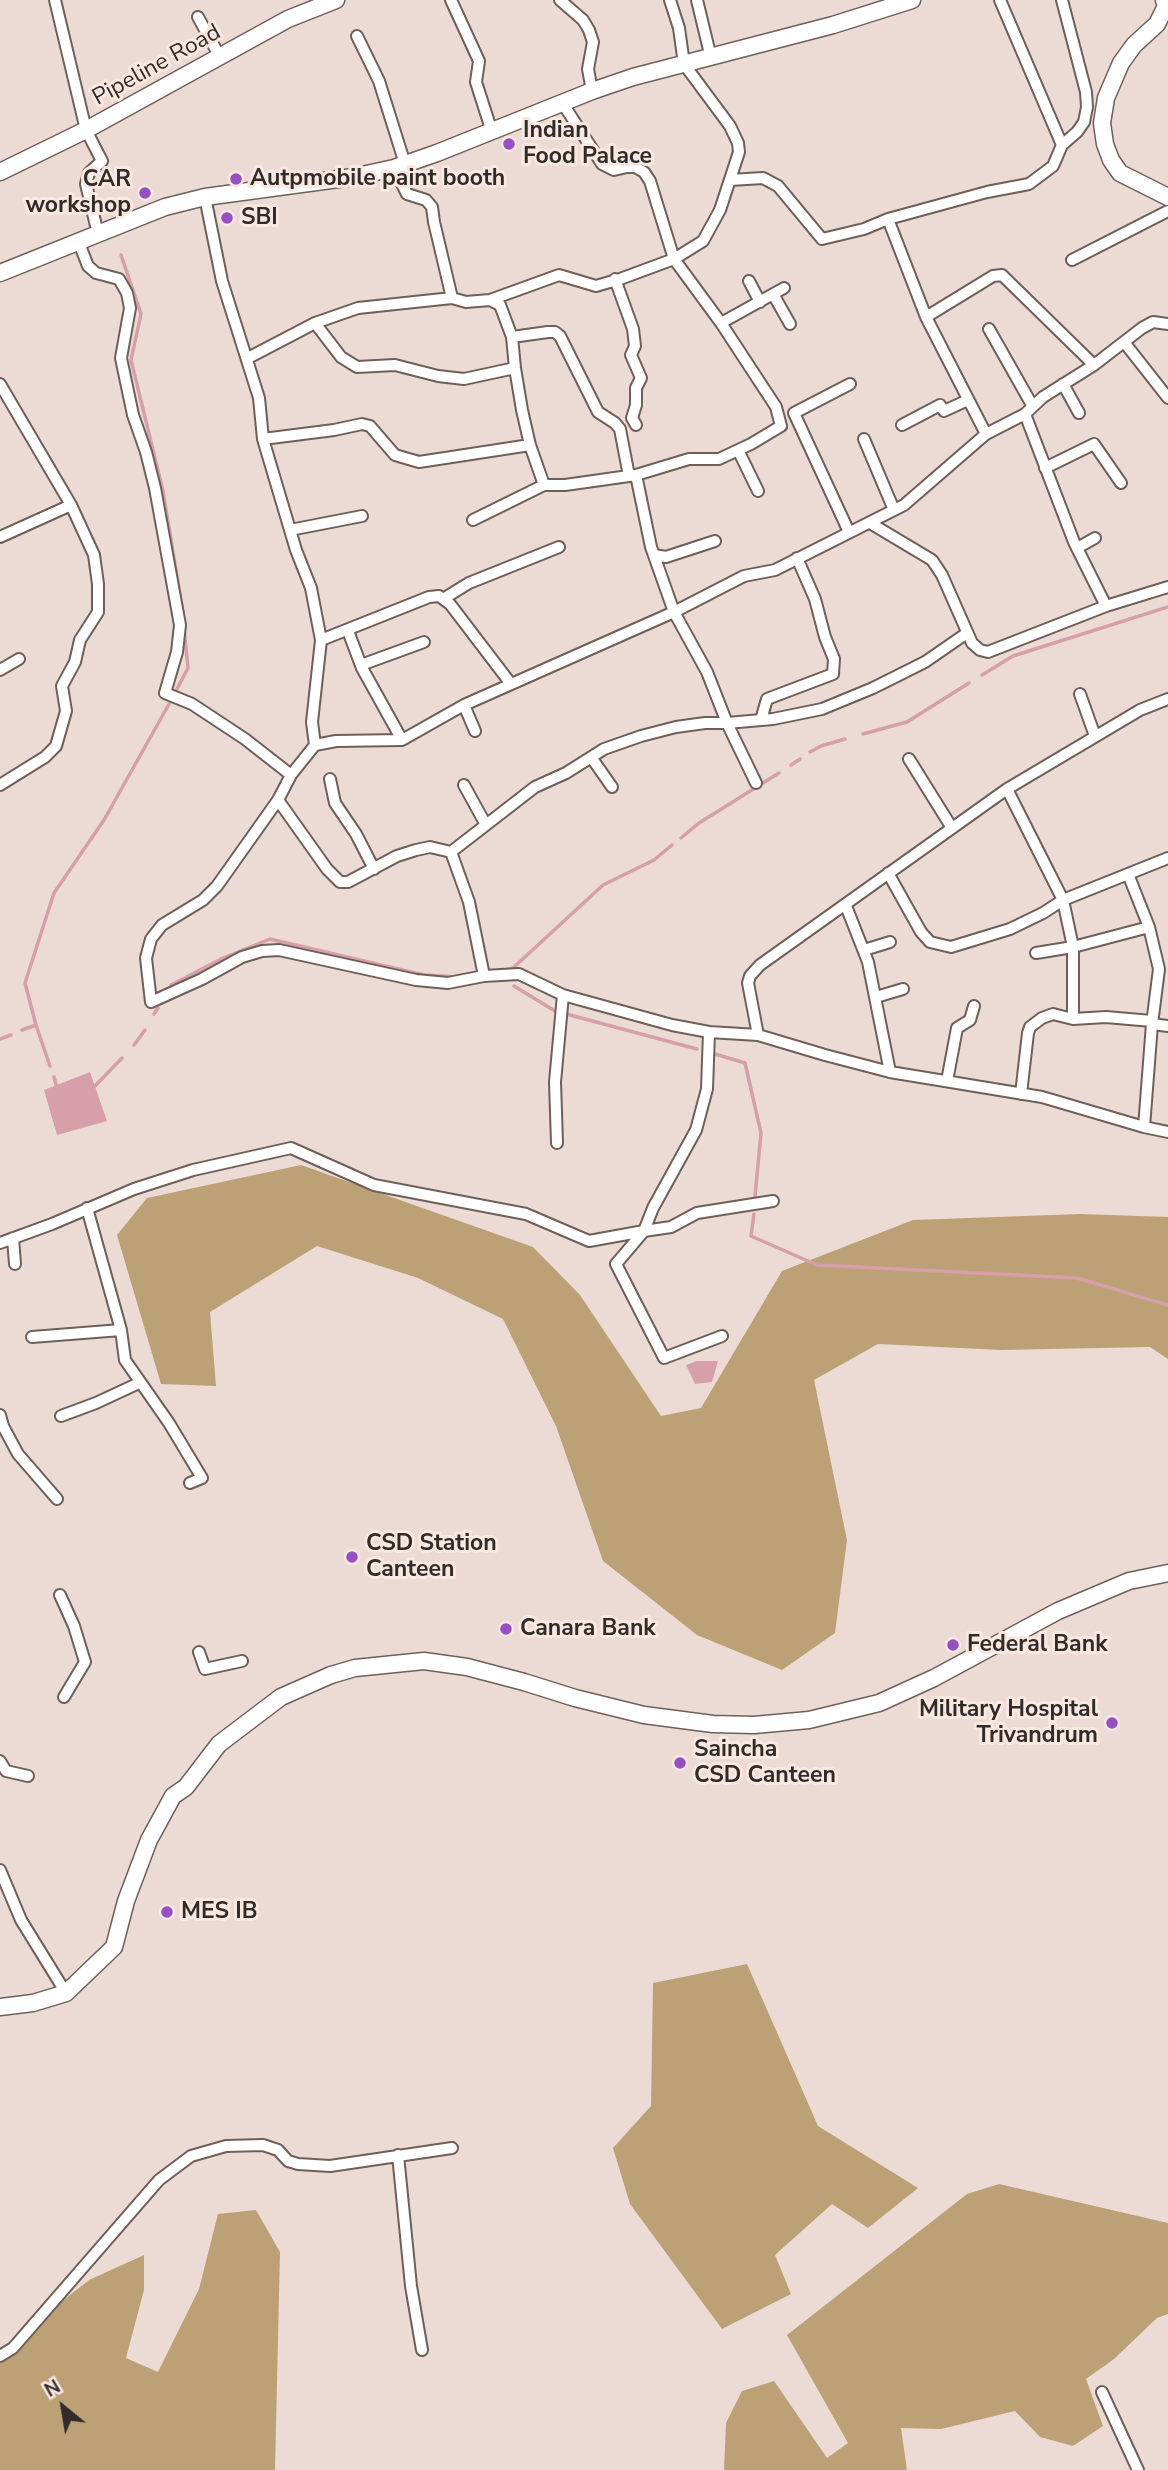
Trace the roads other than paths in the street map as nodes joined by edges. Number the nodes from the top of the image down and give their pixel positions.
1 (55, 0) edge
2 (335, 0) edge
3 (451, 0) edge
4 (560, 0) edge
5 (670, 0) edge
6 (697, 0) edge
7 (912, 0) edge
8 (1000, 0) edge
9 (1062, 0) edge
10 (1164, 0) edge
11 (198, 17) dead end
12 (357, 36) dead end
13 (220, 57) junction
14 (711, 58) junction
15 (684, 64) junction
16 (592, 91) junction
17 (563, 104) junction
18 (86, 130) junction
19 (492, 132) junction
20 (1062, 145) junction
21 (399, 166) junction
22 (0, 173) edge
23 (730, 180) junction
24 (205, 197) junction
25 (1168, 197) edge
26 (1168, 211) edge
27 (887, 219) junction
28 (98, 234) junction
29 (79, 243) junction
30 (674, 259) junction
31 (1072, 260) dead end
32 (0, 273) edge
33 (615, 279) junction
34 (749, 281) dead end
35 (783, 288) dead end
36 (773, 294) junction
37 (452, 298) junction
38 (490, 300) junction
39 (760, 302) junction
40 (926, 317) junction
41 (315, 323) junction
42 (720, 323) junction
43 (790, 324) dead end
44 (1168, 324) edge
45 (989, 329) dead end
46 (512, 337) junction
47 (1124, 342) junction
48 (248, 358) junction
49 (1094, 365) junction
50 (515, 368) junction
51 (0, 384) edge
52 (850, 384) dead end
53 (1063, 384) junction
54 (1168, 398) edge
55 (968, 400) junction
56 (1028, 410) junction
57 (1079, 413) dead end
58 (636, 425) dead end
59 (902, 425) dead end
60 (986, 434) junction
61 (263, 439) junction
62 (864, 439) dead end
63 (530, 445) junction
64 (738, 450) junction
65 (1045, 468) junction
66 (633, 475) junction
67 (1121, 483) dead end
68 (544, 485) junction
69 (758, 491) dead end
70 (71, 505) junction
71 (894, 510) junction
72 (362, 516) dead end
73 (473, 520) dead end
74 (870, 523) junction
75 (290, 530) junction
76 (849, 532) junction
77 (0, 537) edge
78 (1095, 538) dead end
79 (715, 541) dead end
80 (559, 547) dead end
81 (1077, 548) junction
82 (654, 555) junction
83 (797, 558) junction
84 (1168, 587) edge
85 (443, 599) junction
86 (1106, 606) junction
87 (674, 612) junction
88 (348, 631) junction
89 (967, 633) junction
90 (321, 640) junction
91 (424, 642) dead end
92 (19, 659) dead end
93 (361, 665) junction
94 (0, 670) edge
95 (511, 684) junction
96 (1080, 694) dead end
97 (1168, 699) edge
98 (464, 705) junction
99 (761, 720) junction
100 (727, 723) junction
101 (475, 732) dead end
102 (1096, 736) junction
103 (402, 740) junction
104 (315, 746) junction
105 (591, 757) junction
106 (909, 759) dead end
107 (291, 775) junction
108 (330, 779) dead end
109 (756, 783) dead end
110 (0, 785) edge
111 (464, 785) dead end
112 (612, 787) dead end
113 (1007, 789) junction
114 (278, 800) junction
115 (486, 825) junction
116 (952, 828) junction
117 (451, 852) junction
118 (1168, 858) edge
119 (374, 869) junction
120 (888, 873) junction
121 (1128, 873) junction
122 (1063, 900) junction
123 (846, 906) junction
124 (1149, 927) junction
125 (1168, 941) edge
126 (890, 942) dead end
127 (1154, 943) junction
128 (1073, 947) junction
129 (864, 950) junction
130 (1036, 953) dead end
131 (484, 976) junction
132 (902, 989) dead end
133 (562, 995) junction
134 (876, 997) junction
135 (974, 1006) dead end
136 (1073, 1019) junction
137 (1152, 1023) junction
138 (1168, 1026) edge
139 (709, 1032) junction
140 (758, 1035) junction
141 (890, 1072) junction
142 (947, 1081) junction
143 (1021, 1094) junction
144 (1143, 1127) junction
145 (1168, 1132) edge
146 (557, 1143) dead end
147 (773, 1201) dead end
148 (87, 1208) junction
149 (644, 1231) junction
150 (13, 1238) junction
151 (0, 1243) edge
152 (15, 1264) dead end
153 (121, 1330) junction
154 (722, 1336) dead end
155 (32, 1337) dead end
156 (139, 1383) junction
157 (0, 1415) edge
158 (61, 1416) dead end
159 (190, 1483) dead end
160 (57, 1499) dead end
161 (1168, 1573) edge
162 (60, 1595) dead end
163 (199, 1652) dead end
164 (242, 1661) dead end
165 (64, 1697) dead end
166 (0, 1761) edge
167 (29, 1776) dead end
168 (0, 1870) edge
169 (66, 1993) junction
170 (0, 2007) edge
171 (452, 2148) dead end
172 (398, 2155) junction
173 (422, 2350) dead end
174 (0, 2356) edge
175 (1102, 2392) dead end
176 (1139, 2470) edge

1 - 18 street
2 - 13 main road, Pipeline Road
3 - 19 street
4 - 16 street
5 - 15 street
6 - 14 street
7 - 14 main road
8 - 20 street
9 - 20 street
10 - 25 main road
11 - 13 street
12 - 21 street
13 - 18 main road, Pipeline Road
14 - 15 main road
15 - 16 main road
15 - 23 street
16 - 17 main road
17 - 19 main road
17 - 30 street
18 - 22 main road, Pipeline Road
18 - 28 street
19 - 21 main road
20 - 27 street
21 - 24 main road
21 - 37 street
23 - 27 street
23 - 30 street
24 - 28 main road
24 - 48 street
26 - 31 street
27 - 40 street
28 - 29 main road
29 - 32 main road
29 - 107 street
30 - 33 street
30 - 42 street
33 - 38 street
33 - 58 street
34 - 39 street
35 - 36 street
36 - 39 street
36 - 43 street
37 - 38 street
37 - 41 street
38 - 46 street
39 - 42 street
40 - 49 street
40 - 55 street
41 - 48 street
41 - 50 street
42 - 64 street
44 - 47 street
45 - 56 street
46 - 50 street
46 - 66 street
47 - 49 street
47 - 54 street
48 - 61 street
49 - 53 street
50 - 63 street
51 - 70 street
52 - 76 street
53 - 56 street
53 - 57 street
55 - 59 street
55 - 60 street
56 - 60 street
56 - 65 street
60 - 71 street
61 - 63 street
61 - 75 street
62 - 71 street
63 - 68 street
64 - 66 street
64 - 69 street
65 - 67 street
65 - 81 street
66 - 68 street
66 - 82 street
68 - 73 street
70 - 77 street
70 - 110 street
71 - 74 street
72 - 75 street
74 - 76 street
74 - 89 street
75 - 90 street
76 - 83 street
78 - 81 street
79 - 82 street
80 - 85 street
81 - 86 street
82 - 87 street
83 - 87 street
83 - 99 street
84 - 86 street
85 - 88 street
85 - 95 street
86 - 89 street
87 - 95 street
87 - 100 street
88 - 90 street
88 - 93 street
89 - 99 street
90 - 104 street
91 - 93 street
92 - 94 street
93 - 103 street
95 - 98 street
96 - 102 street
97 - 102 street
98 - 101 street
98 - 103 street
99 - 100 street
100 - 105 street
100 - 109 street
102 - 113 street
103 - 104 street
104 - 107 street
105 - 112 street
105 - 115 street
106 - 116 street
107 - 114 street
108 - 119 street
111 - 115 street
113 - 116 street
113 - 122 street
114 - 119 street
114 - 131 street
115 - 117 street
116 - 120 street
117 - 119 street
117 - 131 street
118 - 121 street
120 - 122 street
120 - 123 street
121 - 122 street
121 - 124 street
122 - 128 street
123 - 129 street
123 - 140 street
124 - 127 street
124 - 128 street
125 - 127 street
126 - 129 street
127 - 137 street
128 - 130 street
128 - 136 street
129 - 134 street
131 - 133 street
132 - 134 street
133 - 139 street
133 - 146 street
134 - 141 street
135 - 142 street
136 - 137 street
136 - 143 street
137 - 138 street
137 - 144 street
139 - 140 street
139 - 149 street
140 - 141 street
141 - 142 street
142 - 143 street
143 - 144 street
144 - 145 street
147 - 149 street
148 - 149 street
148 - 150 street
148 - 153 street
149 - 154 street
150 - 151 street
150 - 152 street
153 - 155 street
153 - 156 street
156 - 158 street
156 - 159 street
157 - 160 street
161 - 169 main road
162 - 165 street
163 - 164 street
166 - 167 street
168 - 169 street
169 - 170 main road
171 - 172 street
172 - 173 street
172 - 174 street
175 - 176 street

